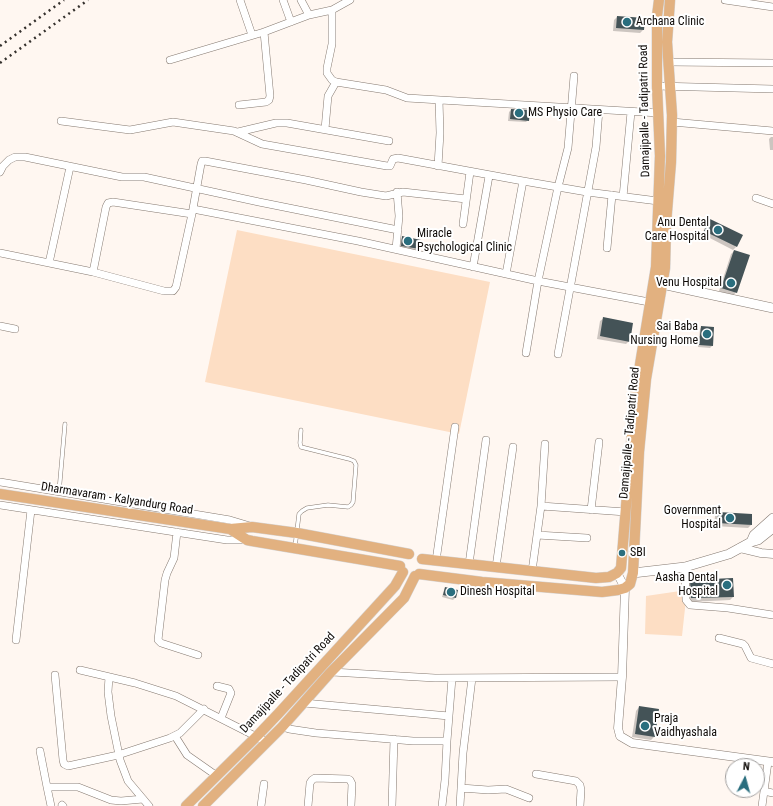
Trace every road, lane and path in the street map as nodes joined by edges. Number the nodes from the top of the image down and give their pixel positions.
1 (240, 0) edge
2 (283, 0) edge
3 (301, 0) edge
4 (350, 0) edge
5 (659, 0) edge
6 (670, 0) edge
7 (725, 0) edge
8 (340, 3) edge
9 (773, 7) edge
10 (332, 10) junction
11 (309, 15) junction
12 (291, 22) junction
13 (264, 32) junction
14 (252, 35) junction
15 (170, 60) dead end
16 (668, 62) junction
17 (773, 63) edge
18 (574, 76) dead end
19 (336, 82) junction
20 (657, 86) junction
21 (670, 86) junction
22 (773, 89) edge
23 (439, 100) junction
24 (239, 106) dead end
25 (572, 108) junction
26 (599, 110) junction
27 (631, 112) junction
28 (659, 113) junction
29 (61, 121) dead end
30 (672, 122) junction
31 (325, 130) junction
32 (773, 131) edge
33 (238, 132) junction
34 (389, 141) dead end
35 (438, 166) junction
36 (70, 167) junction
37 (0, 172) edge
38 (470, 172) junction
39 (490, 176) junction
40 (523, 181) junction
41 (558, 187) junction
42 (196, 189) junction
43 (397, 192) junction
44 (587, 192) junction
45 (612, 195) junction
46 (623, 197) junction
47 (756, 198) dead end
48 (466, 199) junction
49 (658, 201) junction
50 (773, 204) edge
51 (192, 212) junction
52 (463, 224) dead end
53 (398, 230) junction
54 (607, 248) dead end
55 (396, 249) junction
56 (0, 253) edge
57 (50, 263) junction
58 (473, 266) junction
59 (93, 272) junction
60 (506, 274) junction
61 (538, 281) junction
62 (662, 284) junction
63 (570, 287) junction
64 (649, 302) junction
65 (773, 308) edge
66 (0, 326) edge
67 (15, 329) dead end
68 (526, 353) dead end
69 (558, 354) dead end
70 (66, 424) dead end
71 (455, 427) dead end
72 (301, 430) dead end
73 (486, 440) dead end
74 (599, 442) dead end
75 (546, 444) dead end
76 (514, 447) dead end
77 (0, 482) edge
78 (59, 492) junction
79 (0, 494) edge
80 (0, 505) edge
81 (541, 506) junction
82 (31, 510) junction
83 (591, 510) junction
84 (626, 512) junction
85 (773, 518) edge
86 (252, 527) junction
87 (773, 528) edge
88 (227, 529) junction
89 (177, 532) junction
90 (297, 533) junction
91 (537, 535) junction
92 (587, 538) dead end
93 (247, 540) junction
94 (750, 542) junction
95 (295, 548) junction
96 (740, 548) junction
97 (409, 554) junction
98 (773, 554) edge
99 (422, 559) junction
100 (436, 561) junction
101 (469, 564) junction
102 (496, 567) junction
103 (685, 567) junction
104 (402, 569) junction
105 (532, 571) junction
106 (619, 571) junction
107 (633, 573) junction
108 (417, 575) junction
109 (625, 588) junction
110 (773, 615) edge
111 (719, 638) dead end
112 (16, 640) dead end
113 (198, 655) dead end
114 (329, 658) junction
115 (773, 664) edge
116 (335, 668) junction
117 (80, 670) dead end
118 (55, 675) dead end
119 (109, 677) junction
120 (622, 677) junction
121 (452, 678) junction
122 (472, 678) junction
123 (218, 686) dead end
124 (304, 703) junction
125 (204, 709) junction
126 (449, 716) junction
127 (221, 718) junction
128 (282, 726) junction
129 (175, 736) junction
130 (257, 736) junction
131 (394, 740) junction
132 (447, 741) junction
133 (266, 742) junction
134 (40, 752) dead end
135 (118, 755) junction
136 (770, 762) edge
137 (536, 774) dead end
138 (217, 776) junction
139 (264, 784) dead end
140 (765, 785) edge
141 (47, 787) junction
142 (461, 788) junction
143 (529, 798) dead end
144 (143, 799) junction
145 (51, 806) edge
146 (149, 806) edge
147 (186, 806) edge
148 (203, 806) edge
149 (261, 806) edge
150 (308, 806) edge
151 (351, 806) edge
152 (392, 806) edge
153 (442, 806) edge
154 (460, 806) edge
155 (580, 806) edge

1 - 14 street
2 - 12 street
3 - 11 street
4 - 8 street
5 - 20 main road, Damajipalle - Tadipatri Road
6 - 16 main road, Damajipalle - Tadipatri Road
7 - 9 street
8 - 10 street
10 - 11 street
10 - 19 street
11 - 12 street
12 - 13 street
13 - 14 street
13 - 24 street
14 - 15 street
16 - 17 street
16 - 21 main road, Damajipalle - Tadipatri Road
18 - 25 street
19 - 23 street
19 - 31 street
20 - 21 street
20 - 28 main road, Damajipalle - Tadipatri Road
21 - 22 street
21 - 30 main road, Damajipalle - Tadipatri Road
23 - 25 street
23 - 35 street
25 - 26 street
25 - 41 street
26 - 27 street
26 - 44 street
27 - 28 street
27 - 46 street
28 - 49 main road, Damajipalle - Tadipatri Road
29 - 33 street
30 - 32 street
30 - 62 main road, Damajipalle - Tadipatri Road
31 - 33 street
31 - 34 street
33 - 35 street
35 - 38 street
36 - 37 street
36 - 42 street
36 - 57 street
38 - 39 street
38 - 48 street
39 - 40 street
39 - 58 street
40 - 41 street
40 - 60 street
41 - 44 street
41 - 61 street
42 - 43 street
42 - 51 street
42 - 53 street
43 - 48 street
43 - 53 street
44 - 45 street
44 - 63 street
45 - 46 street
45 - 54 street
46 - 49 street
47 - 50 street
48 - 52 street
49 - 64 main road, Damajipalle - Tadipatri Road
51 - 55 street
51 - 59 street
51 - 59 street
53 - 55 street
55 - 58 street
56 - 57 street
57 - 59 street
58 - 60 street
60 - 61 street
61 - 63 street
61 - 68 street
62 - 65 main road
62 - 107 main road, Damajipalle - Tadipatri Road
63 - 64 street
63 - 69 street
64 - 84 main road, Damajipalle - Tadipatri Road
66 - 67 street
70 - 78 lane
71 - 100 street
72 - 90 lane
73 - 101 street
74 - 83 street
75 - 81 street
76 - 102 street
77 - 78 street
78 - 86 street
79 - 88 main road, Dharmavaram - Kalyandurg Road
80 - 82 street
81 - 83 street
81 - 91 street
82 - 89 street
82 - 112 street
83 - 84 street
84 - 106 main road, Damajipalle - Tadipatri Road
85 - 94 main road
86 - 88 main road, Dharmavaram - Kalyandurg Road
86 - 90 main road, Dharmavaram - Kalyandurg Road
87 - 94 main road
88 - 93 main road, Dharmavaram - Kalyandurg Road
89 - 93 street
89 - 113 street
90 - 95 lane
90 - 97 main road, Dharmavaram - Kalyandurg Road
91 - 92 street
91 - 105 street
93 - 95 main road, Dharmavaram - Kalyandurg Road
94 - 96 main road
95 - 104 main road, Dharmavaram - Kalyandurg Road
96 - 98 street
96 - 103 main road
97 - 99 main road
97 - 104 main road, Damajipalle - Tadipatri Road
99 - 100 main road
99 - 108 main road, Damajipalle - Tadipatri Road
100 - 101 main road
101 - 102 main road
102 - 105 main road
103 - 107 main road
103 - 110 street
104 - 108 main road
104 - 114 main road, Damajipalle - Tadipatri Road
105 - 106 main road
106 - 107 street
106 - 109 street
107 - 109 main road, Damajipalle - Tadipatri Road
108 - 109 main road
108 - 116 main road, Damajipalle - Tadipatri Road
109 - 120 street
111 - 115 street
114 - 116 main road
114 - 130 main road, Damajipalle - Tadipatri Road
116 - 121 street
116 - 124 main road, Damajipalle - Tadipatri Road
117 - 119 street
118 - 135 street
119 - 125 street
119 - 135 street
120 - 122 street
120 - 136 street
121 - 122 street
121 - 126 street
122 - 142 street
123 - 127 street
124 - 126 street
124 - 128 main road, Damajipalle - Tadipatri Road
125 - 127 street
125 - 129 street
126 - 132 street
127 - 130 street
128 - 131 street
128 - 133 main road, Damajipalle - Tadipatri Road
129 - 135 street
129 - 138 street
130 - 133 street
130 - 138 main road, Damajipalle - Tadipatri Road
131 - 132 street
131 - 152 street
132 - 153 street
133 - 148 main road, Damajipalle - Tadipatri Road
134 - 141 street
135 - 144 street
136 - 140 street
137 - 155 street
138 - 147 main road, Damajipalle - Tadipatri Road
139 - 149 street
141 - 144 street
141 - 145 street
142 - 143 street
142 - 154 street
144 - 146 street
150 - 151 street

